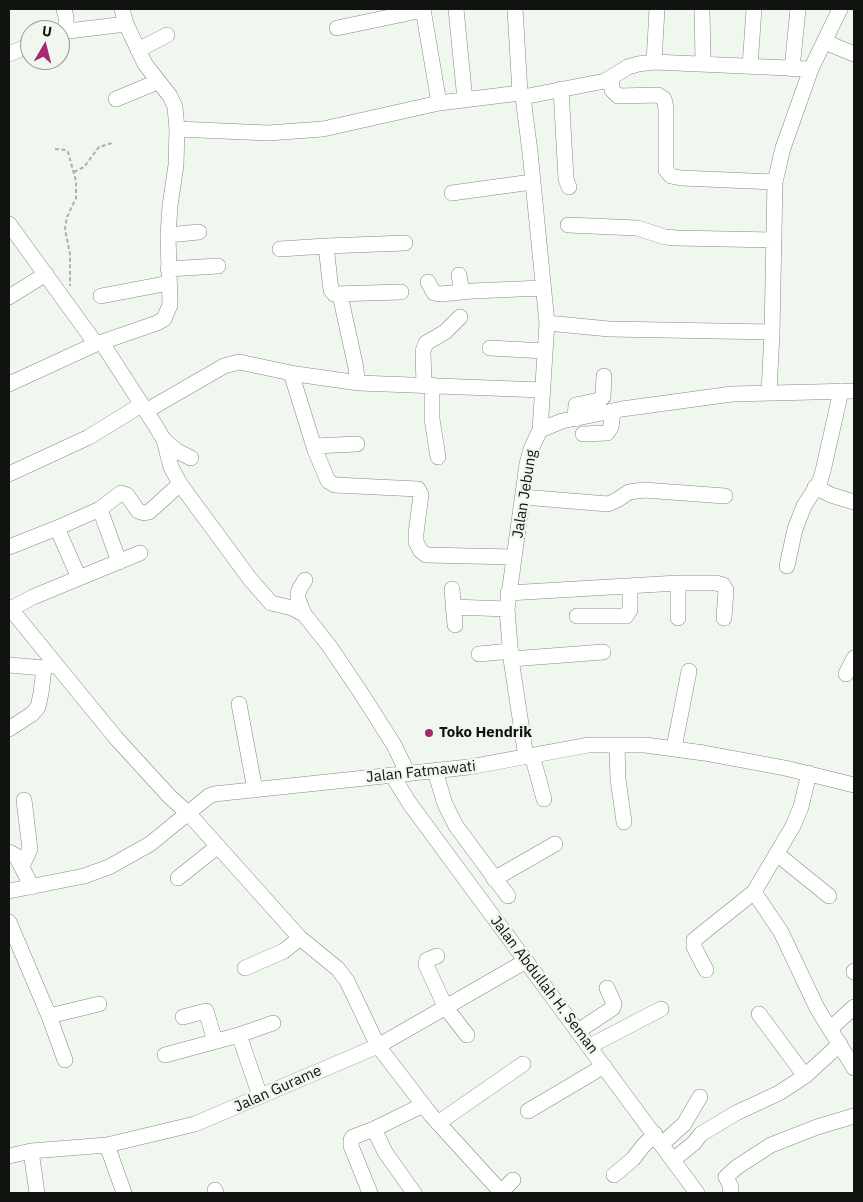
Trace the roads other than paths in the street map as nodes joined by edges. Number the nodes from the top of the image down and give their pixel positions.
1 (122, 9) edge
2 (456, 9) edge
3 (515, 9) edge
4 (657, 9) edge
5 (702, 9) edge
6 (754, 9) edge
7 (798, 9) edge
8 (840, 9) edge
9 (423, 10) edge
10 (126, 24) junction
11 (337, 28) dead end
12 (70, 30) edge
13 (167, 35) dead end
14 (825, 42) junction
15 (138, 50) junction
16 (854, 54) edge
17 (654, 62) junction
18 (703, 63) junction
19 (750, 66) junction
20 (792, 68) junction
21 (811, 69) junction
22 (612, 78) junction
23 (157, 82) junction
24 (561, 89) junction
25 (522, 95) junction
26 (116, 99) dead end
27 (464, 100) junction
28 (439, 103) junction
29 (177, 129) junction
30 (532, 182) junction
31 (775, 182) junction
32 (569, 187) dead end
33 (452, 193) dead end
34 (9, 224) edge
35 (568, 225) dead end
36 (198, 232) dead end
37 (168, 235) junction
38 (773, 240) junction
39 (405, 243) dead end
40 (326, 246) junction
41 (280, 249) dead end
42 (218, 266) dead end
43 (46, 274) junction
44 (459, 275) dead end
45 (168, 276) junction
46 (428, 282) dead end
47 (543, 288) junction
48 (401, 292) dead end
49 (462, 292) junction
50 (340, 295) junction
51 (101, 296) dead end
52 (9, 297) edge
53 (460, 317) dead end
54 (547, 323) junction
55 (772, 332) junction
56 (99, 344) junction
57 (490, 348) dead end
58 (545, 351) junction
59 (291, 373) junction
60 (604, 376) dead end
61 (11, 378) edge
62 (357, 382) junction
63 (428, 385) junction
64 (542, 390) junction
65 (848, 391) edge
66 (769, 392) junction
67 (144, 408) junction
68 (612, 411) junction
69 (575, 419) junction
70 (540, 430) junction
71 (583, 434) dead end
72 (164, 440) junction
73 (357, 444) dead end
74 (314, 446) junction
75 (438, 457) dead end
76 (191, 458) dead end
77 (9, 474) edge
78 (180, 484) junction
79 (815, 487) junction
80 (725, 496) dead end
81 (523, 497) junction
82 (854, 502) edge
83 (100, 509) junction
84 (57, 528) junction
85 (9, 547) edge
86 (140, 553) dead end
87 (514, 557) junction
88 (119, 562) junction
89 (787, 566) dead end
90 (79, 578) junction
91 (306, 580) dead end
92 (678, 583) junction
93 (630, 586) junction
94 (452, 590) dead end
95 (508, 594) junction
96 (453, 607) junction
97 (10, 608) edge
98 (507, 609) junction
99 (304, 614) junction
100 (577, 616) dead end
101 (678, 618) dead end
102 (724, 618) dead end
103 (455, 625) dead end
104 (603, 652) dead end
105 (479, 654) dead end
106 (511, 655) junction
107 (854, 658) edge
108 (9, 665) edge
109 (50, 666) junction
110 (689, 671) dead end
111 (846, 674) dead end
112 (239, 704) dead end
113 (9, 729) edge
114 (617, 745) junction
115 (674, 748) junction
116 (529, 756) junction
117 (435, 771) junction
118 (809, 773) junction
119 (408, 774) junction
120 (392, 775) junction
121 (854, 785) edge
122 (255, 790) junction
123 (544, 799) dead end
124 (24, 800) dead end
125 (189, 814) junction
126 (624, 822) dead end
127 (463, 836) junction
128 (555, 844) dead end
129 (218, 846) junction
130 (442, 846) junction
131 (9, 852) edge
132 (777, 854) junction
133 (22, 866) junction
134 (178, 878) dead end
135 (494, 879) junction
136 (32, 887) junction
137 (9, 892) edge
138 (754, 892) junction
139 (508, 896) dead end
140 (829, 896) dead end
141 (9, 922) edge
142 (300, 938) junction
143 (437, 956) dead end
144 (526, 961) junction
145 (245, 968) dead end
146 (706, 970) dead end
147 (607, 988) dead end
148 (98, 1004) dead end
149 (854, 1007) edge
150 (446, 1008) junction
151 (661, 1009) dead end
152 (759, 1014) dead end
153 (49, 1016) junction
154 (183, 1017) dead end
155 (273, 1022) dead end
156 (831, 1028) junction
157 (578, 1031) junction
158 (239, 1034) junction
159 (467, 1035) dead end
160 (215, 1041) junction
161 (840, 1044) junction
162 (378, 1046) junction
163 (590, 1046) junction
164 (165, 1055) dead end
165 (65, 1060) dead end
166 (523, 1064) dead end
167 (604, 1066) junction
168 (854, 1068) edge
169 (805, 1076) junction
170 (260, 1096) junction
171 (700, 1097) dead end
172 (423, 1105) junction
173 (528, 1112) dead end
174 (854, 1116) edge
175 (438, 1123) junction
176 (374, 1129) junction
177 (658, 1139) junction
178 (108, 1145) junction
179 (31, 1151) junction
180 (9, 1156) edge
181 (673, 1160) junction
182 (614, 1175) dead end
183 (513, 1180) dead end
184 (495, 1191) edge
185 (37, 1193) edge
186 (124, 1193) edge
187 (370, 1193) edge
188 (414, 1193) edge
189 (697, 1193) edge
190 (730, 1193) edge

1 - 10 street
2 - 27 street
3 - 25 street
4 - 17 street
5 - 18 street
6 - 19 street
7 - 20 street
8 - 14 street
9 - 11 street
9 - 28 street
10 - 12 street
10 - 15 street
13 - 15 street
14 - 16 street
14 - 21 street
15 - 23 street
17 - 18 street
17 - 22 street
18 - 19 street
19 - 20 street
20 - 21 street
21 - 31 street
22 - 24 street
22 - 31 street
23 - 26 street
23 - 29 street
24 - 25 street
24 - 32 street
25 - 27 street
25 - 30 street
27 - 28 street
28 - 29 street
29 - 37 street
30 - 33 street
30 - 47 street
31 - 38 street
34 - 43 street
35 - 38 street
36 - 37 street
37 - 45 street
38 - 55 street
39 - 40 street
40 - 41 street
40 - 50 street
42 - 45 street
43 - 52 street
43 - 56 street
44 - 49 street
45 - 51 street
45 - 56 street
46 - 49 street
47 - 49 street
47 - 54 street
48 - 50 street
50 - 62 street
53 - 63 street
54 - 55 street
54 - 58 street
55 - 66 street
56 - 61 street
56 - 67 street
57 - 58 street
58 - 64 street
59 - 62 street
59 - 67 street
59 - 74 street
60 - 69 street
62 - 63 street
63 - 64 street
63 - 75 street
64 - 70 street
65 - 66 street, Jalan Jebung
65 - 79 street
66 - 68 street, Jalan Jebung
67 - 72 street
67 - 77 street
68 - 69 street, Jalan Jebung
68 - 71 street
69 - 70 street, Jalan Jebung
70 - 81 street, Jalan Jebung
72 - 76 street
72 - 78 street
73 - 74 street
74 - 87 street
78 - 83 street
78 - 99 street
79 - 82 street
79 - 89 street
80 - 81 street
81 - 87 street, Jalan Jebung
83 - 84 street
83 - 88 street
84 - 85 street
84 - 90 street
86 - 88 street
87 - 95 street, Jalan Jebung
88 - 90 street
90 - 97 street
91 - 99 street
92 - 93 street
92 - 101 street
92 - 102 street
93 - 95 street
93 - 100 street
94 - 96 street
95 - 98 street, Jalan Jebung
96 - 98 street
96 - 103 street
97 - 109 street
98 - 106 street, Jalan Jebung
99 - 119 street
104 - 106 street
105 - 106 street
106 - 116 street, Jalan Jebung
107 - 111 street
108 - 109 street
109 - 113 street
109 - 125 street
110 - 115 street
112 - 122 street
114 - 115 street, Jalan Fatmawati
114 - 116 street, Jalan Fatmawati
114 - 126 street
115 - 118 street, Jalan Fatmawati
116 - 117 street, Jalan Fatmawati
116 - 123 street, Jalan Jebung
117 - 119 street, Jalan Fatmawati
117 - 127 street
118 - 121 street, Jalan Fatmawati
118 - 132 street
119 - 120 street, Jalan Fatmawati
120 - 122 street, Jalan Fatmawati
120 - 130 street, Jalan Abdullah H. Seman
122 - 125 street, Jalan Fatmawati
124 - 133 street
125 - 129 street
125 - 136 street, Jalan Fatmawati
127 - 130 street
127 - 135 street
128 - 135 street
129 - 134 street
129 - 142 street
130 - 144 street, Jalan Abdullah H. Seman
131 - 133 street
132 - 138 street
132 - 140 street
133 - 136 street
135 - 139 street
136 - 137 street, Jalan Fatmawati
138 - 146 street
138 - 156 street
141 - 153 street
142 - 145 street
142 - 162 street
143 - 150 street
144 - 150 street, Jalan Gurame
144 - 157 street, Jalan Abdullah H. Seman
147 - 157 street
148 - 153 street
149 - 156 street
150 - 159 street
150 - 162 street, Jalan Gurame
151 - 163 street
152 - 169 street
153 - 165 street
154 - 160 street
155 - 158 street
156 - 161 street
157 - 163 street, Jalan Abdullah H. Seman
158 - 160 street
158 - 170 street
160 - 164 street
161 - 168 street
161 - 169 street
162 - 170 street, Jalan Gurame
162 - 172 street
163 - 167 street, Jalan Abdullah H. Seman
166 - 175 street
167 - 173 street
167 - 177 street, Jalan Abdullah H. Seman
169 - 181 street
170 - 178 street, Jalan Gurame
171 - 177 street
172 - 175 street
172 - 176 street
174 - 190 street
175 - 184 street
176 - 187 street
176 - 188 street
177 - 181 street, Jalan Abdullah H. Seman
177 - 182 street
178 - 179 street, Jalan Gurame
178 - 186 street
179 - 180 street, Jalan Gurame
179 - 185 street
181 - 189 street, Jalan Abdullah H. Seman
183 - 184 street

